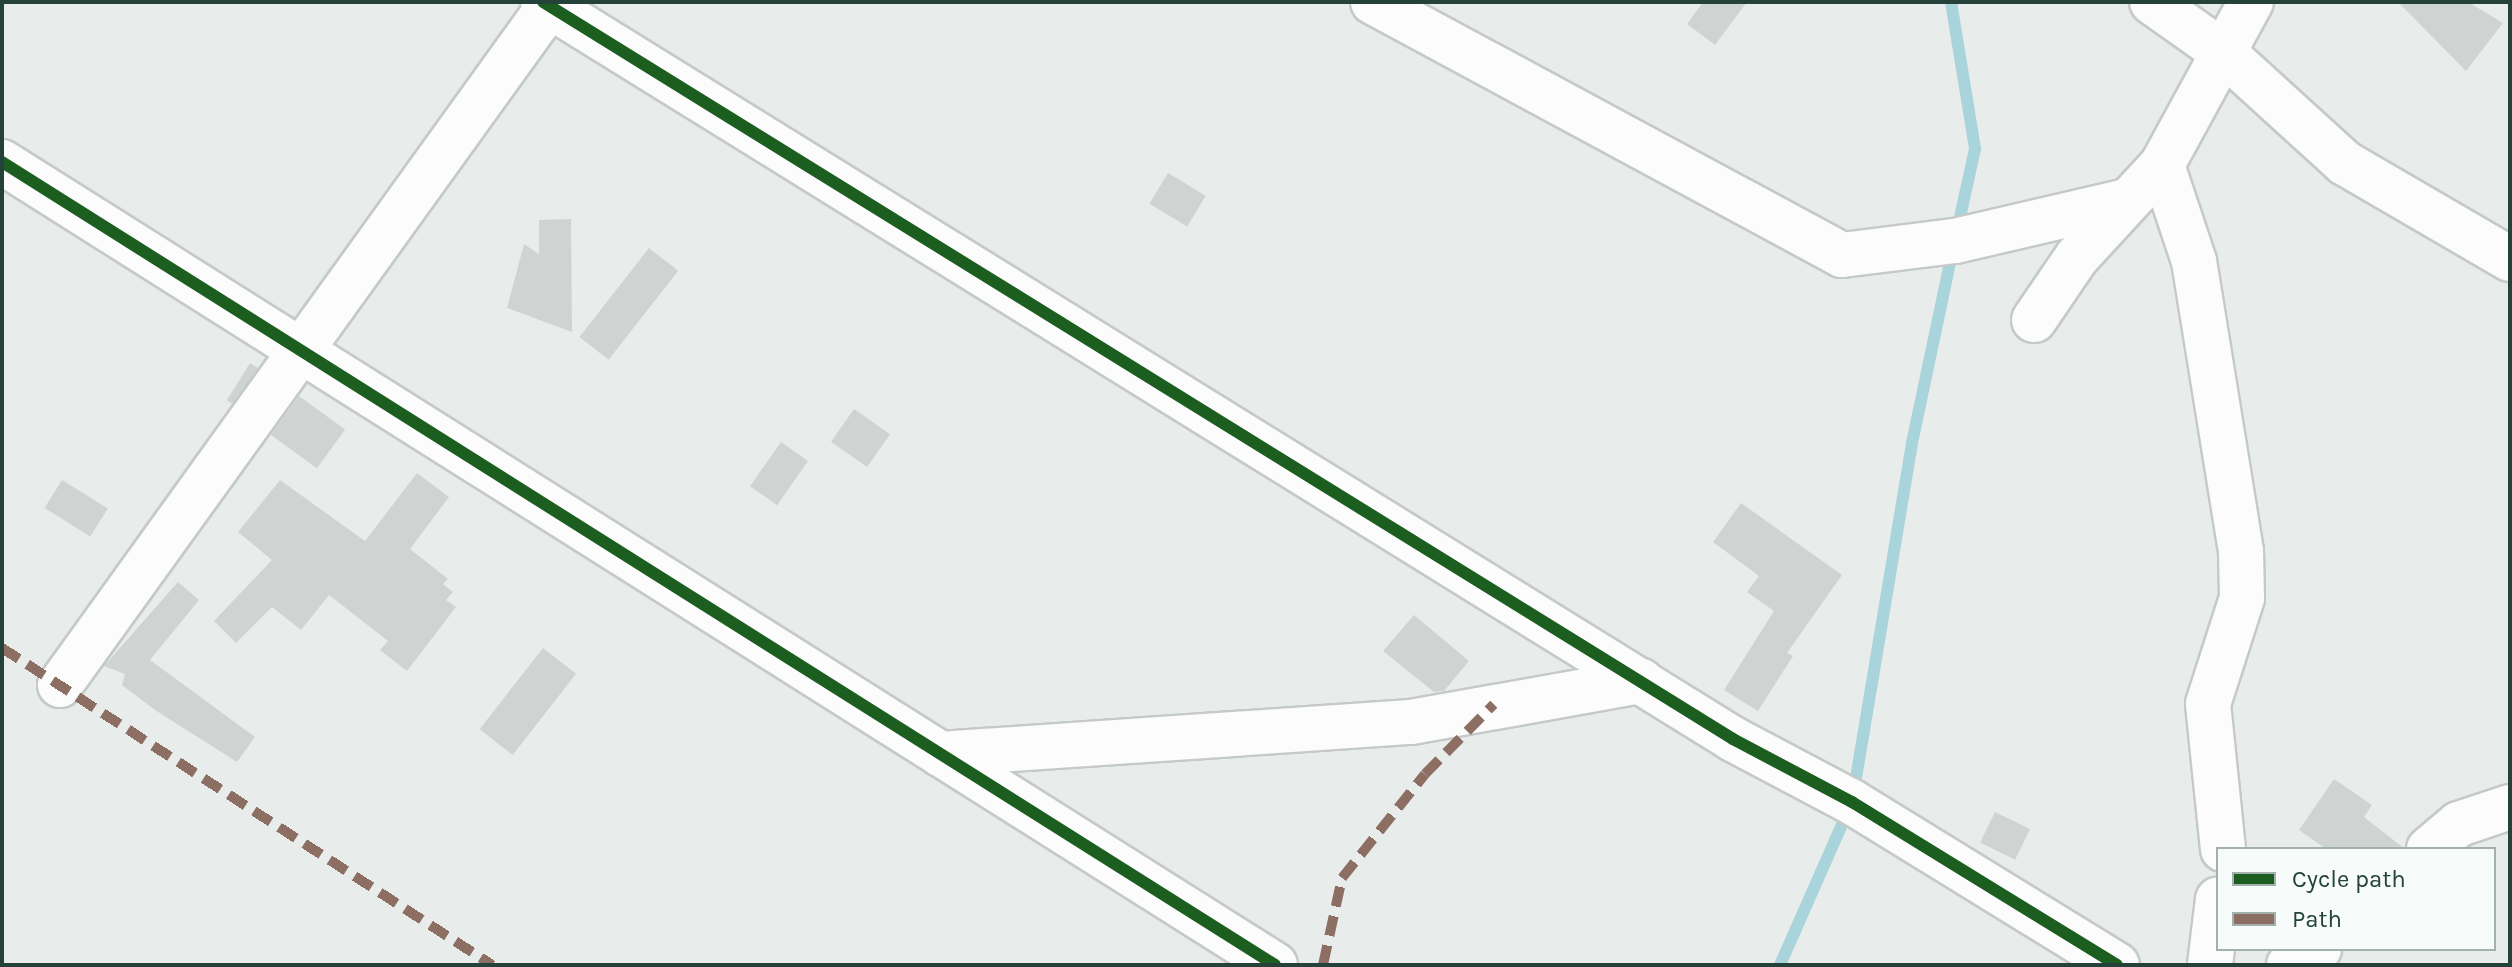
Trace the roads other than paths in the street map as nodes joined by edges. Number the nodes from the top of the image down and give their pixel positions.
1 (1373, 2) edge
2 (2152, 2) edge
3 (2251, 2) edge
4 (548, 3) edge
5 (2224, 53) junction
6 (2, 162) edge
7 (2162, 165) junction
8 (2122, 202) junction
9 (2510, 259) edge
10 (2034, 320) dead end
11 (301, 351) junction
12 (1641, 681) junction
13 (60, 685) dead end
14 (940, 754) junction
15 (2510, 807) edge
16 (2223, 847) edge
17 (2431, 847) edge
18 (2216, 916) edge
19 (2315, 951) edge
20 (1275, 965) edge
21 (2117, 965) edge
22 (2210, 965) edge
23 (2289, 965) edge

1 - 8 street
2 - 5 street
3 - 5 street
4 - 11 street
4 - 12 street
5 - 7 street
5 - 9 street
6 - 11 street
7 - 8 street
7 - 16 street
8 - 10 street
11 - 13 street
11 - 14 street
12 - 14 street
12 - 21 street
14 - 20 street
15 - 17 street
18 - 22 street
19 - 23 street

